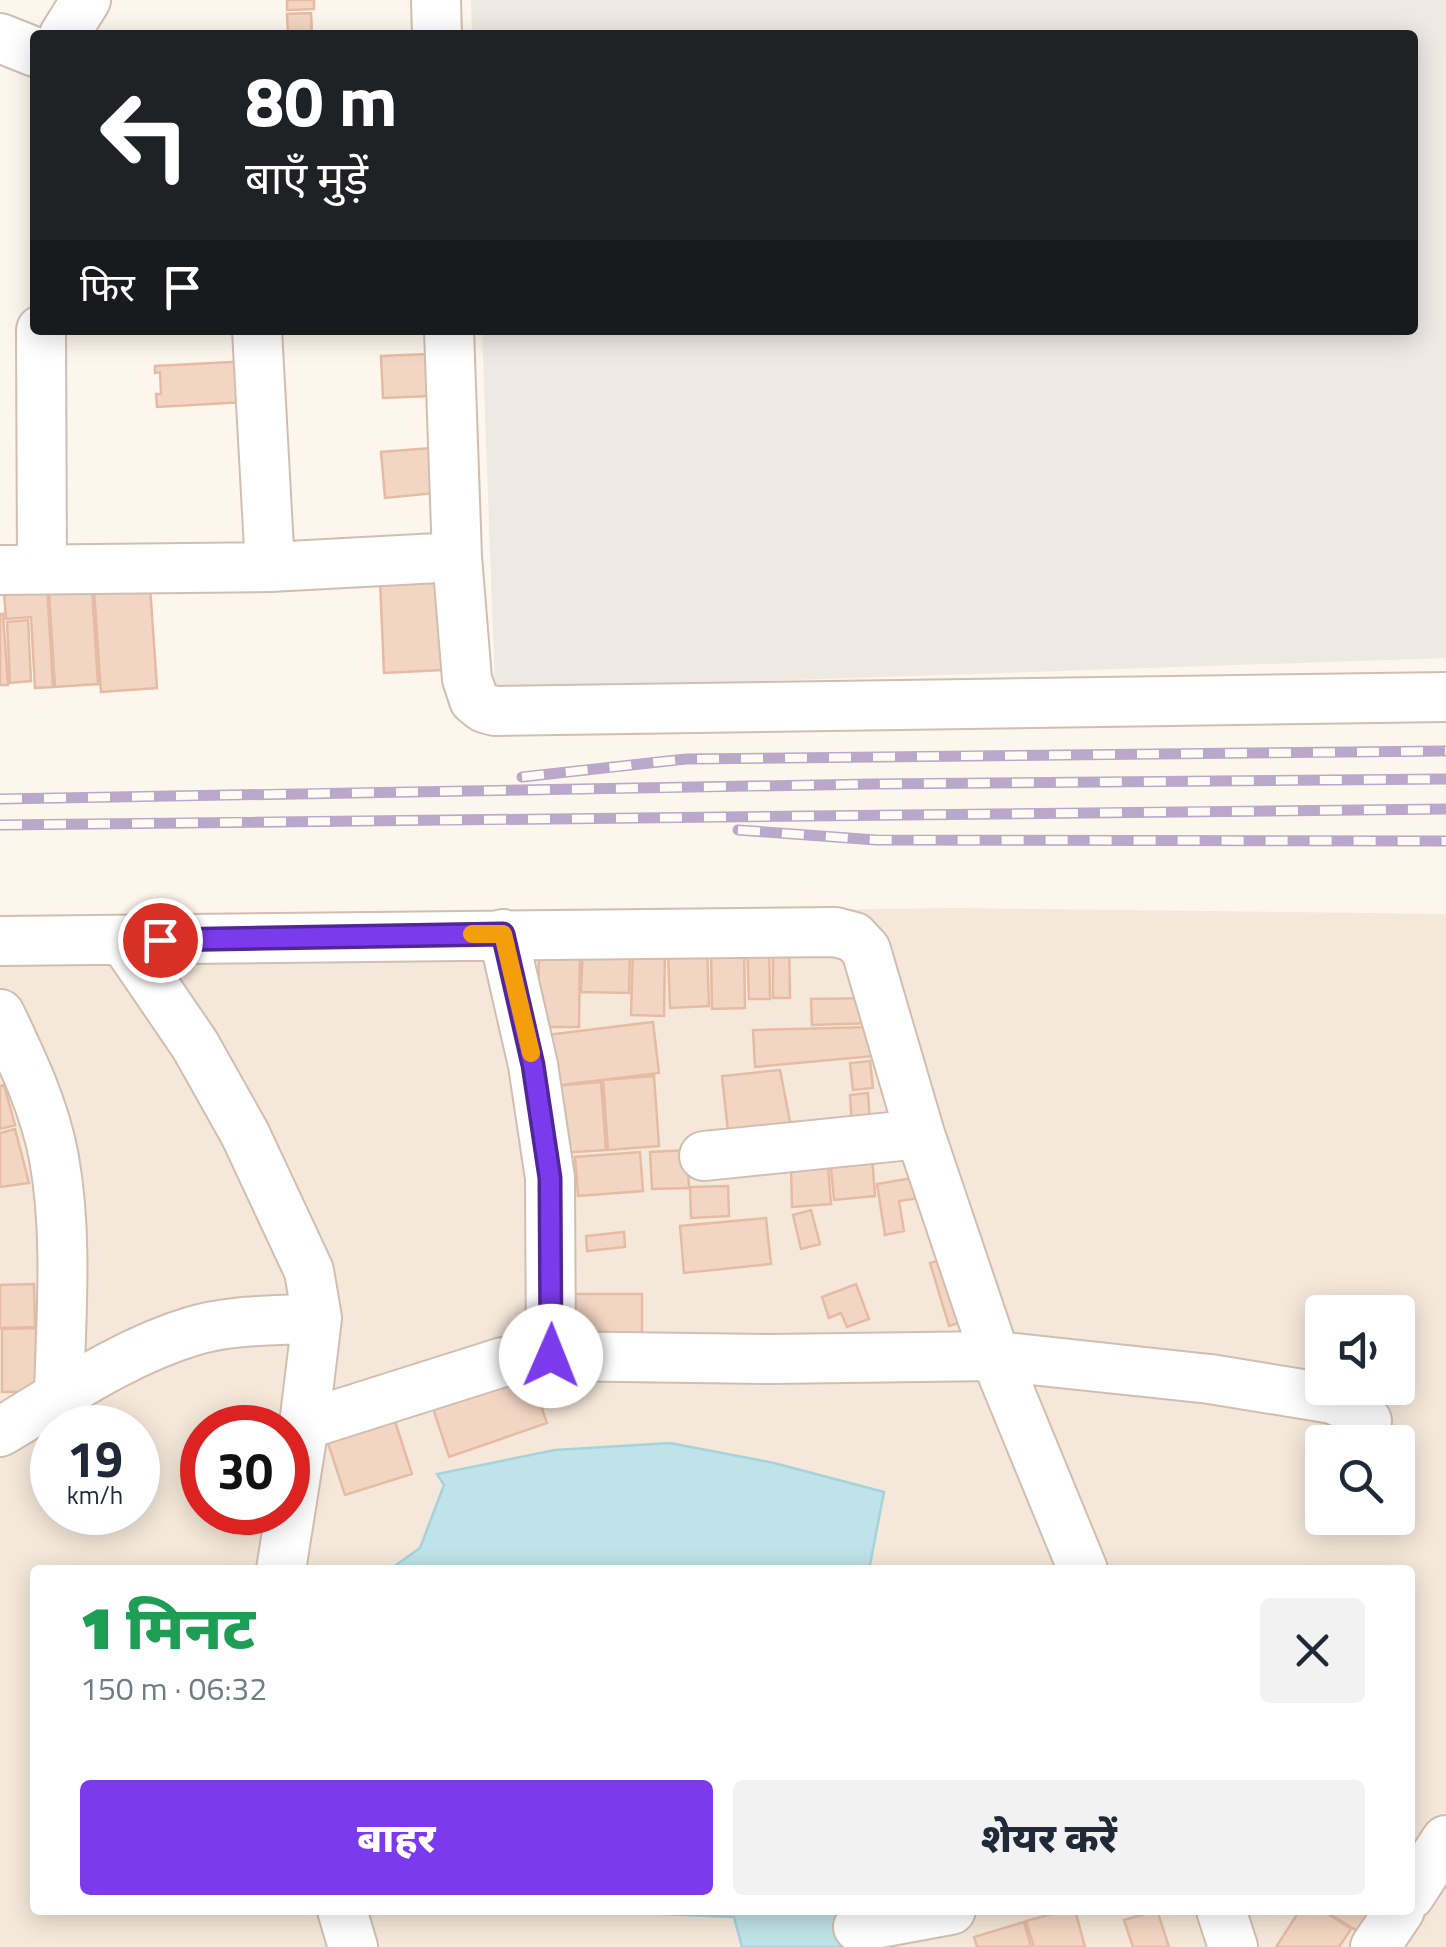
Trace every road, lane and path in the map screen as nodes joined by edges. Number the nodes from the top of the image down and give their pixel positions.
1 (86, 0) edge
2 (436, 0) edge
3 (67, 30) edge
4 (437, 30) edge
5 (0, 38) edge
6 (30, 50) edge
7 (41, 335) edge
8 (258, 335) edge
9 (448, 335) edge
10 (457, 557) junction
11 (270, 567) junction
12 (21, 570) edge
13 (1446, 697) edge
14 (503, 934) junction
15 (0, 941) edge
16 (124, 941) junction
17 (0, 1014) edge
18 (920, 1134) junction
19 (704, 1156) dead end
20 (317, 1318) junction
21 (551, 1356) junction
22 (995, 1356) junction
23 (59, 1396) junction
24 (306, 1405) edge
25 (1367, 1421) dead end
26 (310, 1423) edge
27 (0, 1432) edge
28 (287, 1535) edge
29 (282, 1565) edge
30 (1081, 1565) edge
31 (1446, 1840) edge
32 (1415, 1887) edge
33 (343, 1915) edge
34 (922, 1915) edge
35 (1223, 1915) edge
36 (1397, 1915) edge
37 (858, 1926) dead end
38 (353, 1947) edge
39 (1233, 1947) edge
40 (1376, 1947) edge

1 - 3 street
2 - 4 street
5 - 6 street
7 - 12 street
8 - 11 street
9 - 10 street
10 - 11 street
10 - 13 street
11 - 12 street
14 - 16 street
14 - 18 street
14 - 21 street
15 - 16 street
16 - 20 street
17 - 23 street
18 - 19 street
18 - 22 street
20 - 23 street
20 - 24 street
21 - 22 street
21 - 26 street
22 - 25 street
22 - 30 street
23 - 27 street
28 - 29 street
31 - 32 street
33 - 38 street
34 - 37 street
35 - 39 street
36 - 40 street

